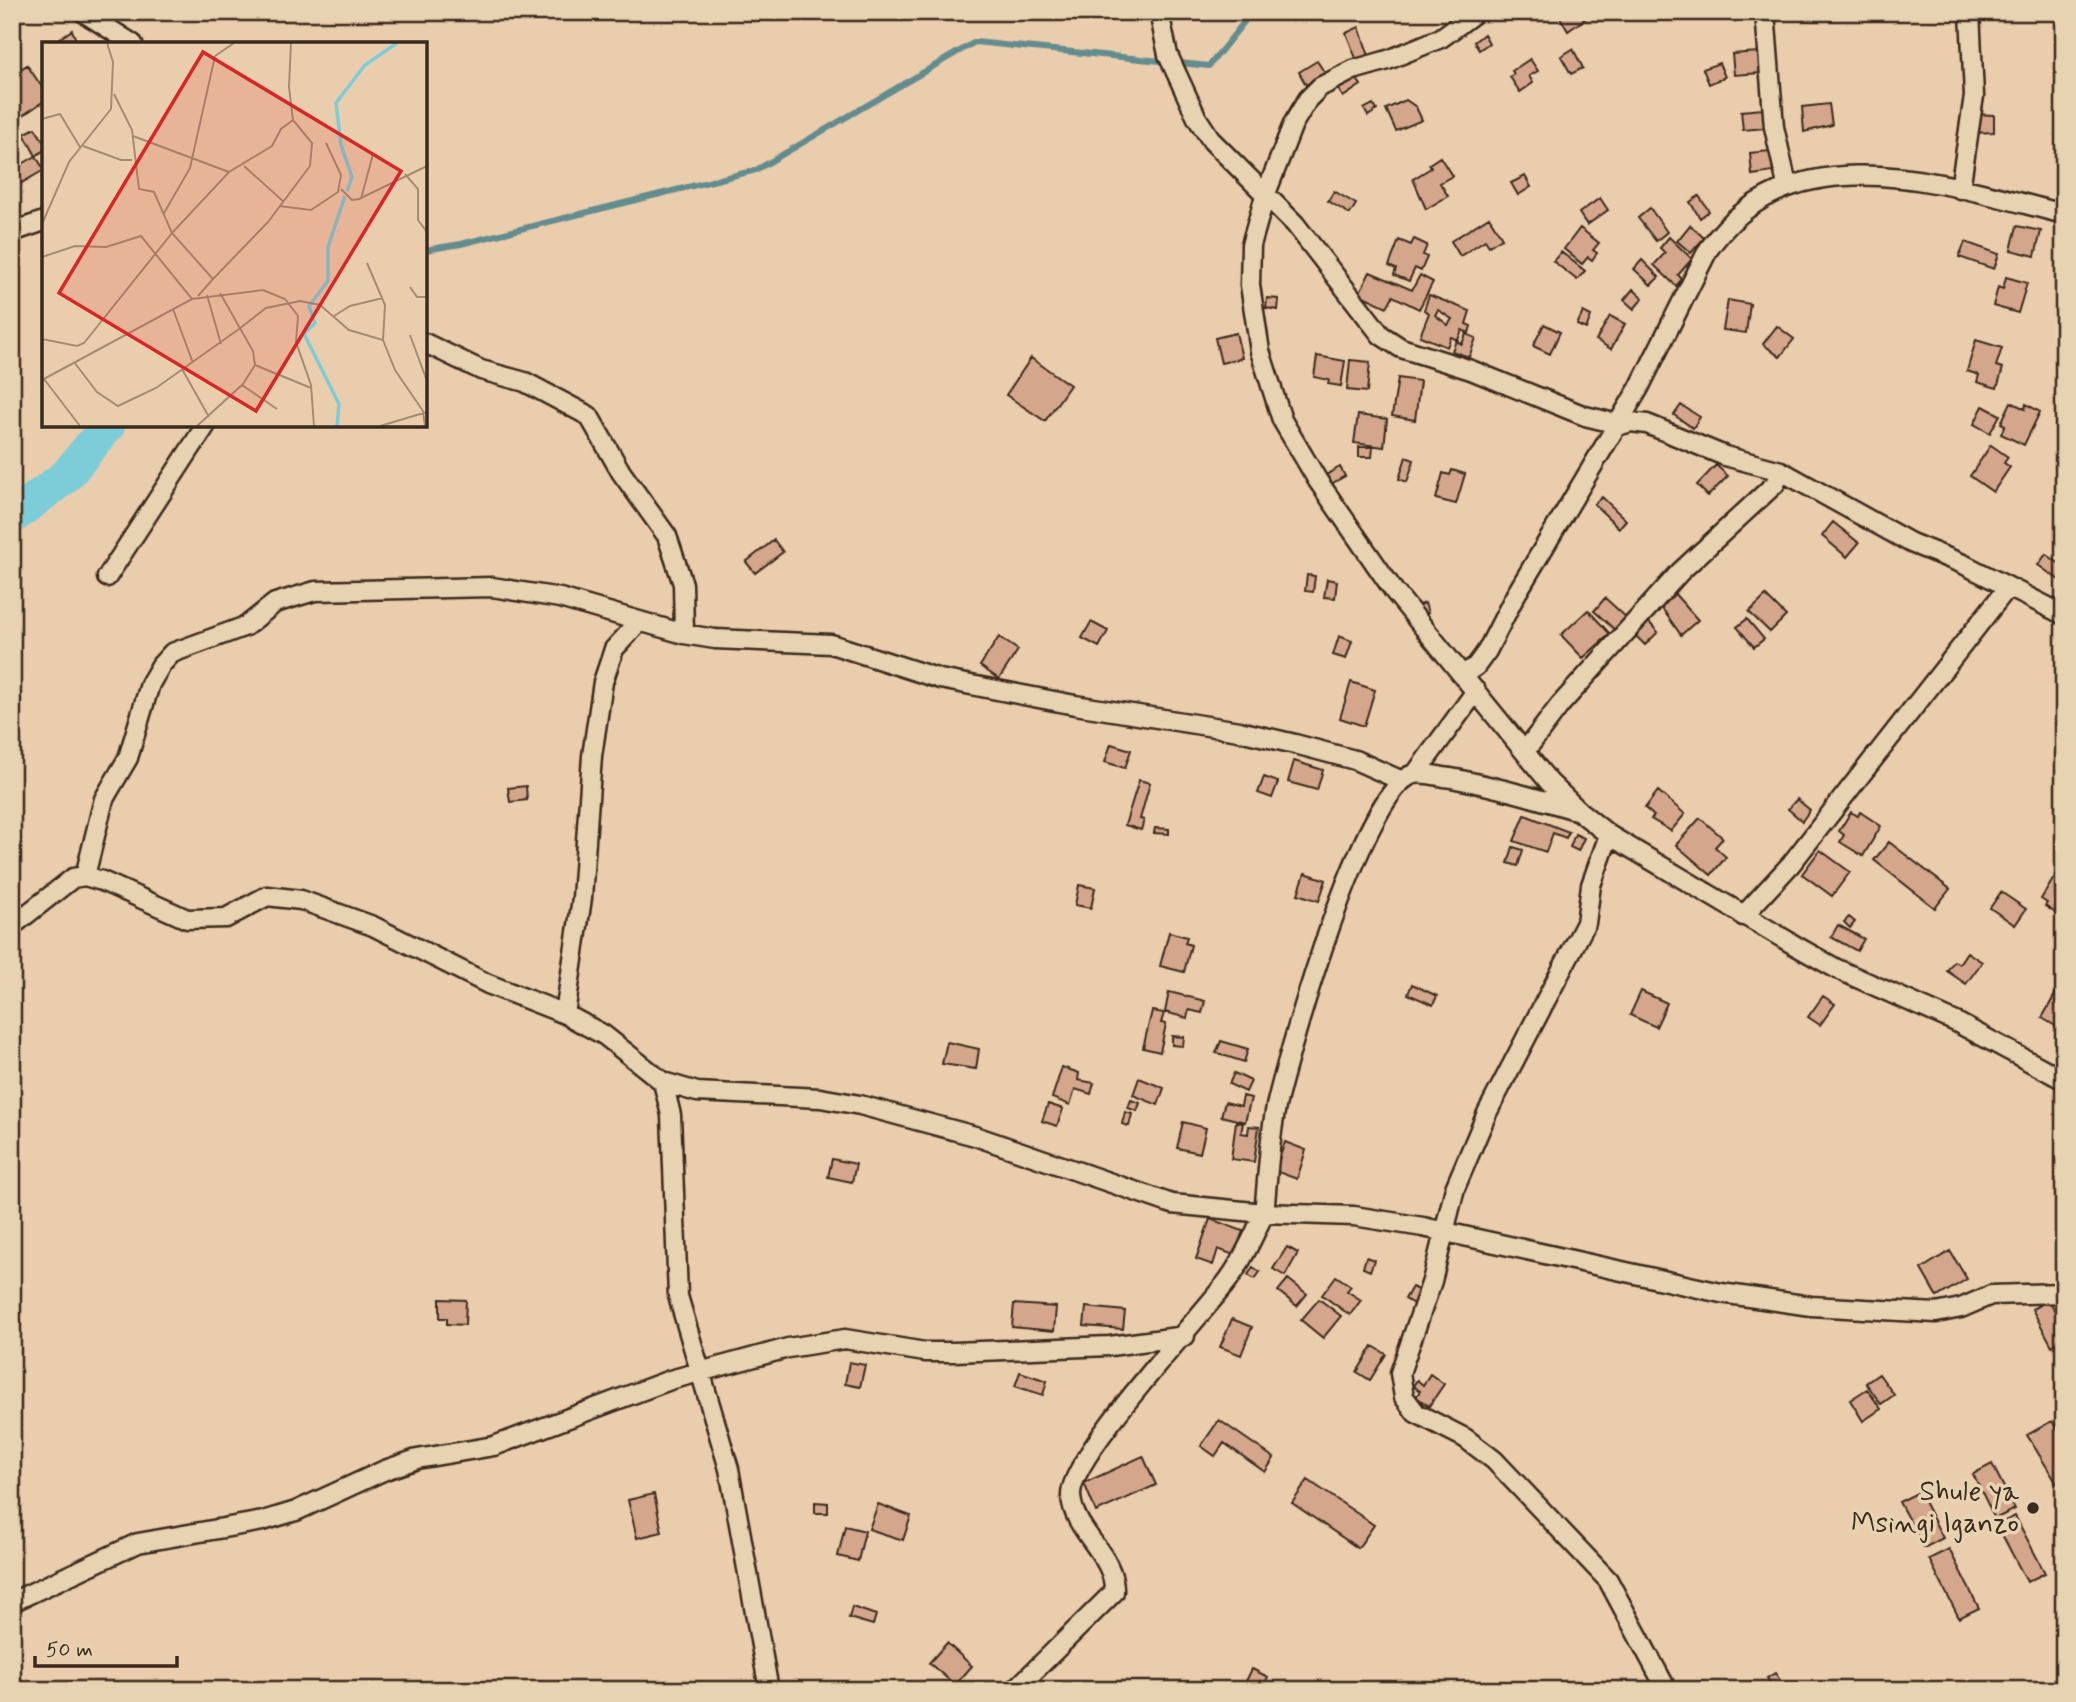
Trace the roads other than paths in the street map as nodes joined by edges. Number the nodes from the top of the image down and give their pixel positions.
1 (83, 12) edge
2 (1159, 12) edge
3 (1476, 12) edge
4 (1765, 12) edge
5 (1970, 12) edge
6 (130, 42) edge
7 (1787, 185) junction
8 (1960, 189) junction
9 (1265, 196) junction
10 (2064, 214) edge
11 (42, 221) edge
12 (12, 232) edge
13 (427, 344) edge
14 (1618, 425) junction
15 (205, 427) edge
16 (1781, 471) junction
17 (107, 577) dead end
18 (2008, 587) junction
19 (2064, 615) edge
20 (639, 622) junction
21 (684, 634) junction
22 (1463, 675) junction
23 (1476, 691) junction
24 (1526, 750) junction
25 (1408, 776) junction
26 (1579, 811) junction
27 (1609, 835) junction
28 (85, 876) junction
29 (1744, 916) junction
30 (12, 926) edge
31 (565, 1014) junction
32 (2064, 1080) edge
33 (663, 1082) junction
34 (1264, 1213) junction
35 (1444, 1231) junction
36 (2064, 1293) edge
37 (1185, 1336) junction
38 (700, 1372) junction
39 (12, 1602) edge
40 (769, 1690) edge
41 (1015, 1690) edge
42 (1667, 1690) edge

1 - 6 street
2 - 9 street
3 - 9 street
4 - 7 street
5 - 8 street
7 - 8 street
7 - 14 street
8 - 10 street
9 - 14 street
9 - 22 street
11 - 12 street
13 - 21 street
14 - 16 street
14 - 22 street
15 - 17 street
16 - 18 street
16 - 24 street
18 - 19 street
18 - 29 street
20 - 21 street
20 - 28 street
20 - 31 street
21 - 25 street
22 - 23 street
23 - 24 street
23 - 25 street
24 - 26 street
25 - 26 street
25 - 34 street
26 - 27 street
27 - 29 street
27 - 35 street
28 - 30 street
28 - 31 street
29 - 32 street
31 - 33 street
33 - 34 street
33 - 38 street
34 - 35 street
34 - 37 street
35 - 36 street
35 - 42 street
37 - 38 street
37 - 41 street
38 - 39 street
38 - 40 street

